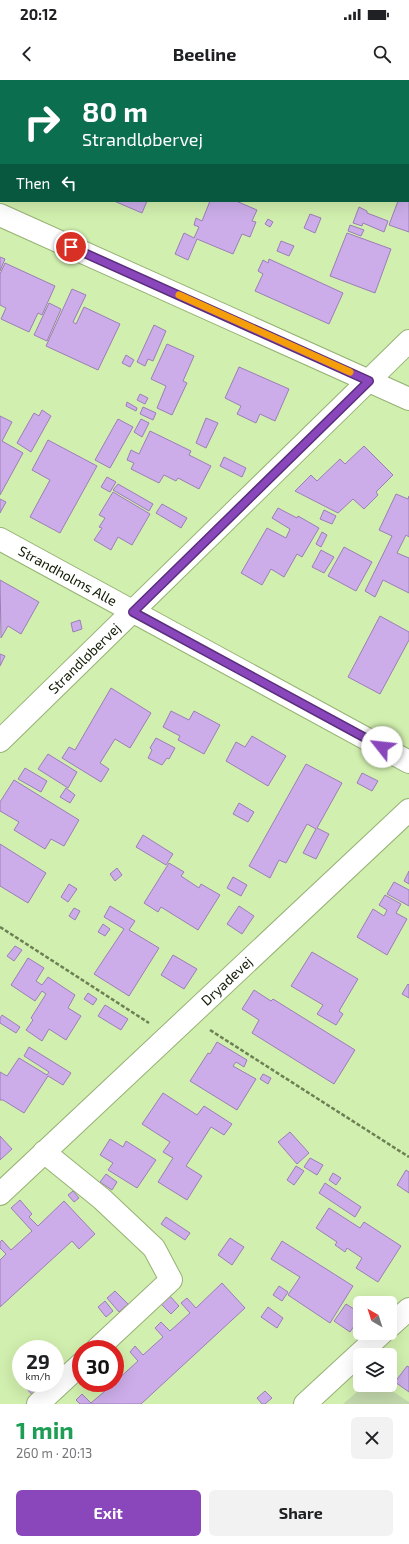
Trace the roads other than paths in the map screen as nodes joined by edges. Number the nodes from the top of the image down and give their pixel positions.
1 (0, 215) edge
2 (409, 341) edge
3 (369, 381) junction
4 (409, 400) edge
5 (0, 539) edge
6 (133, 612) junction
7 (0, 740) edge
8 (409, 762) edge
9 (409, 810) edge
10 (44, 1152) junction
11 (0, 1194) edge
12 (409, 1309) edge
13 (397, 1320) edge
14 (107, 1340) edge
15 (374, 1340) edge
16 (72, 1372) edge
17 (38, 1404) edge
18 (305, 1404) edge

1 - 3 street
2 - 3 street, Strandløbervej
3 - 4 street
3 - 6 street, Strandløbervej
5 - 6 street, Strandholms Alle
6 - 7 street, Strandløbervej
6 - 8 street, Strandholms Alle
9 - 10 street, Dryadevej
10 - 11 street, Dryadevej
10 - 14 street
12 - 13 street
15 - 18 street
16 - 17 street

